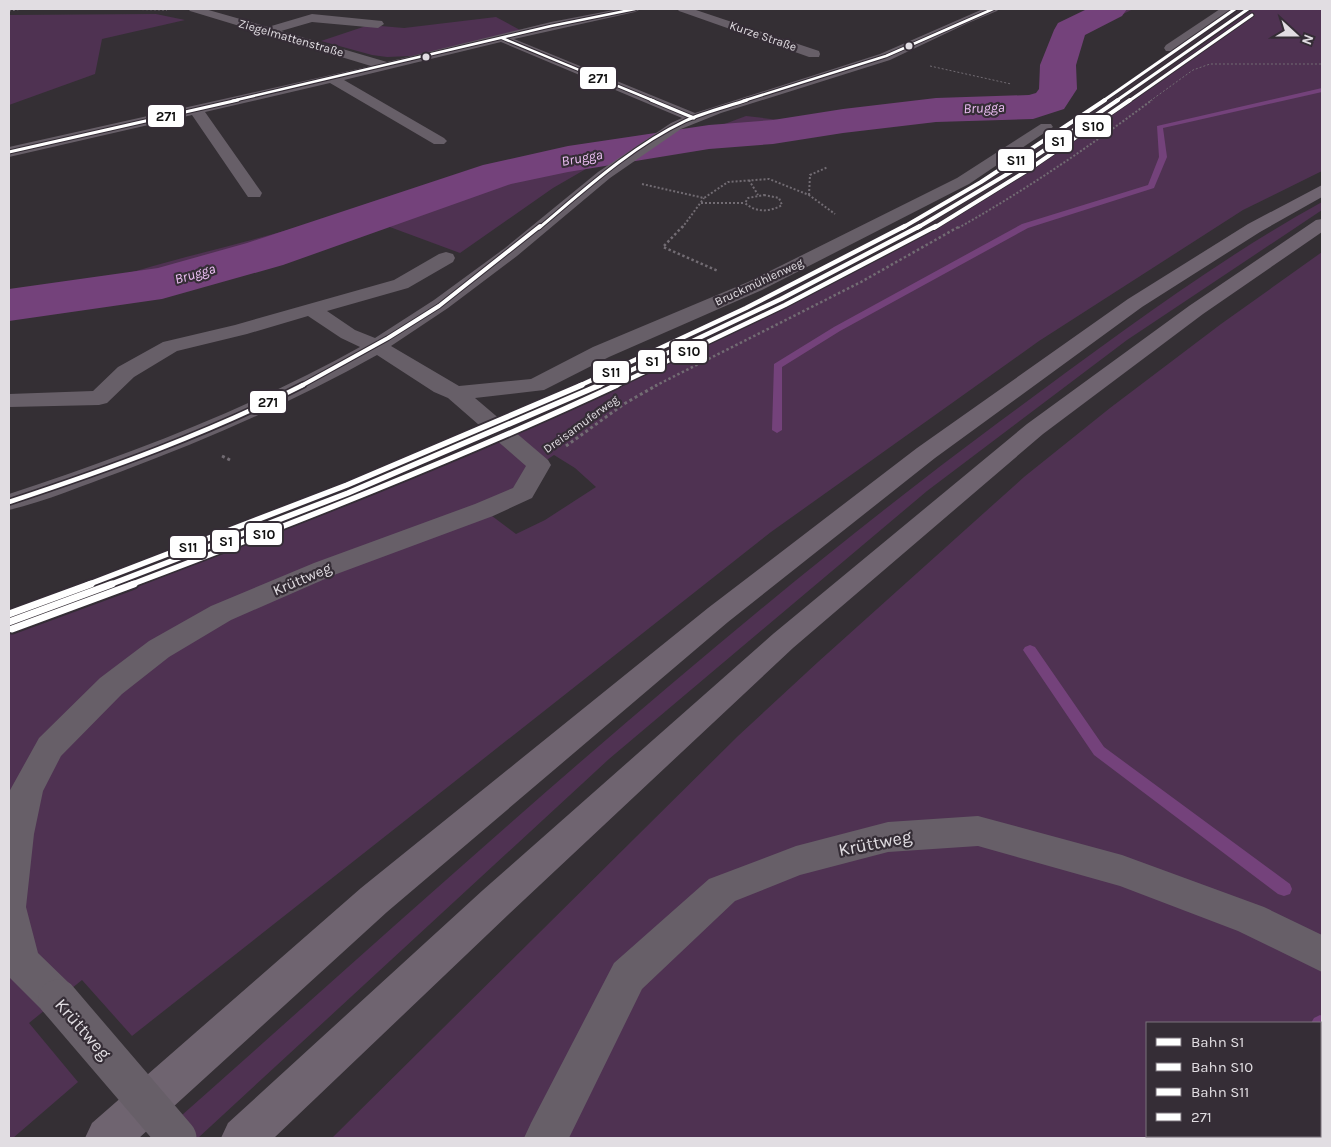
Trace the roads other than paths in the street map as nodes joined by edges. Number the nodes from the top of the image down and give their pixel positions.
1 (196, 9) edge
2 (635, 9) edge
3 (683, 9) edge
4 (993, 9) edge
5 (1226, 9) edge
6 (378, 24) dead end
7 (267, 30) junction
8 (502, 38) junction
9 (1170, 48) dead end
10 (814, 54) dead end
11 (388, 66) junction
12 (332, 79) junction
13 (196, 110) junction
14 (694, 118) junction
15 (1046, 127) dead end
16 (439, 142) dead end
17 (9, 152) edge
18 (1322, 190) edge
19 (254, 193) dead end
20 (1322, 224) edge
21 (446, 258) dead end
22 (311, 309) junction
23 (377, 346) junction
24 (456, 393) junction
25 (10, 400) dead end
26 (9, 502) edge
27 (9, 904) edge
28 (9, 911) edge
29 (1322, 954) edge
30 (107, 1138) edge
31 (176, 1138) edge
32 (243, 1138) edge
33 (546, 1138) edge

1 - 7 street, Ziegelmattenstraße
2 - 8 street
3 - 10 street, Kurze Straße
4 - 14 street
5 - 9 street
6 - 7 street
7 - 11 street, Ziegelmattenstraße
8 - 11 street
8 - 14 street
11 - 12 street
12 - 13 street
12 - 16 street
13 - 17 street
13 - 19 street
14 - 23 street
15 - 24 street, Bruckmühlenweg
18 - 30 highway
20 - 32 highway
21 - 22 street
22 - 23 street
22 - 25 street
23 - 24 street
23 - 26 street
24 - 27 street, Krüttweg
28 - 31 street, Krüttweg, bridge
29 - 33 street, Krüttweg

